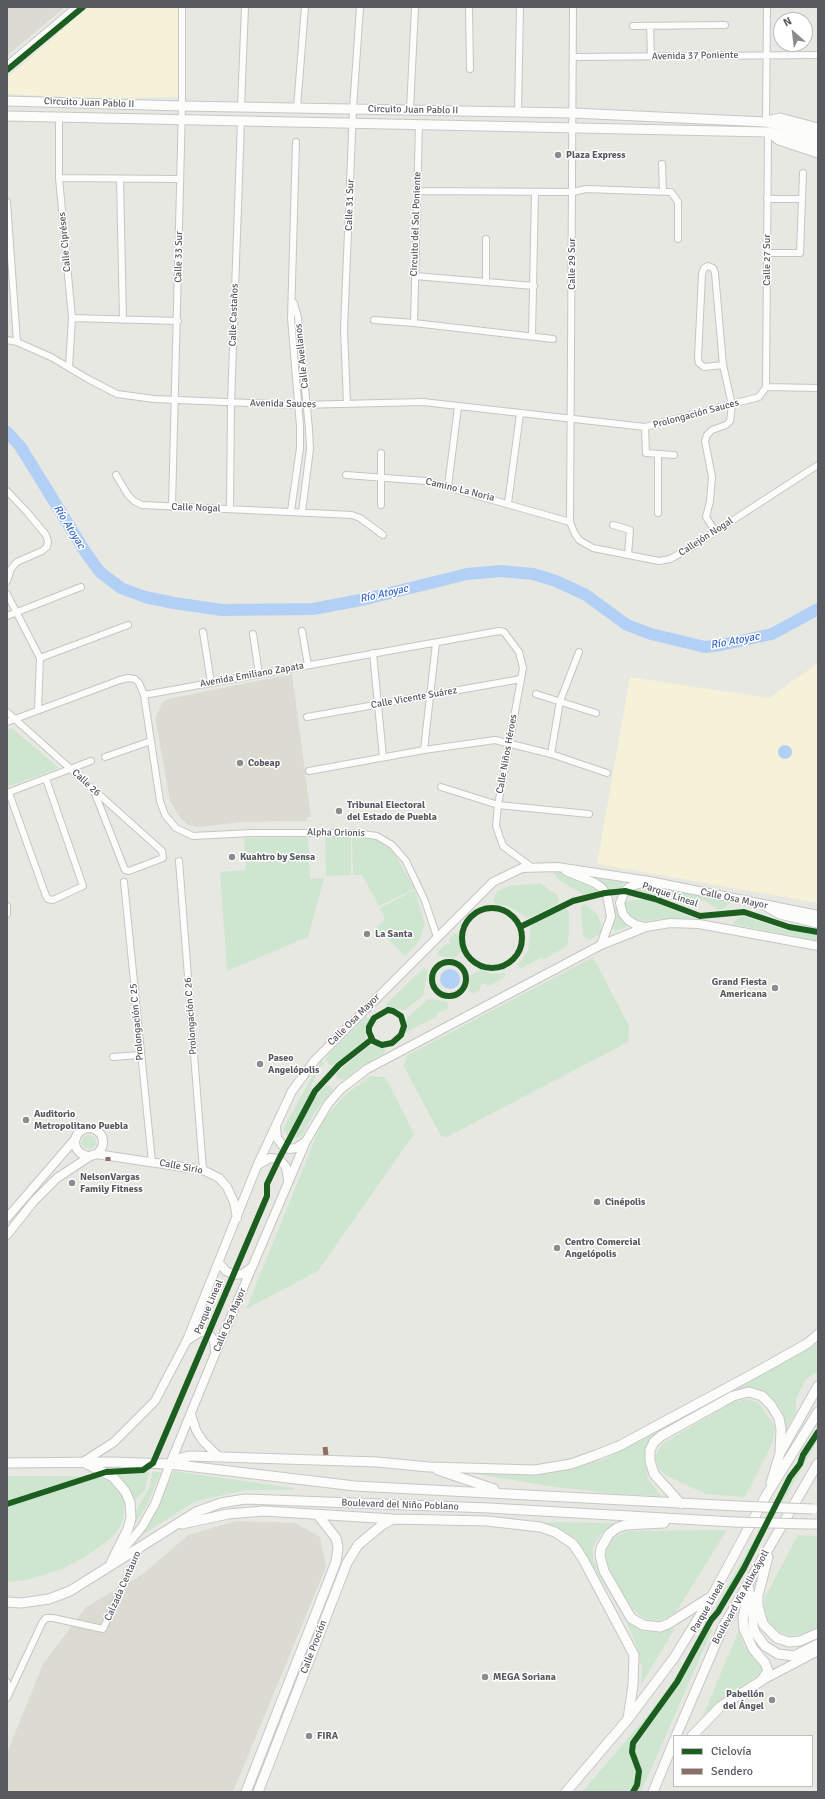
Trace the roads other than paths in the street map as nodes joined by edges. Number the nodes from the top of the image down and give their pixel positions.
1 (78, 7) edge
2 (182, 7) edge
3 (245, 7) edge
4 (305, 7) edge
5 (360, 7) edge
6 (415, 7) edge
7 (469, 7) edge
8 (520, 7) edge
9 (573, 7) edge
10 (767, 7) edge
11 (725, 25) dead end
12 (633, 26) dead end
13 (650, 26) junction
14 (767, 55) junction
15 (818, 55) edge
16 (651, 56) junction
17 (573, 57) junction
18 (7, 67) edge
19 (470, 69) dead end
20 (7, 101) edge
21 (182, 106) junction
22 (241, 107) junction
23 (297, 108) junction
24 (353, 109) junction
25 (410, 110) junction
26 (518, 112) junction
27 (573, 112) junction
28 (7, 116) edge
29 (59, 117) junction
30 (182, 119) junction
31 (240, 121) junction
32 (766, 122) junction
33 (353, 123) junction
34 (419, 124) junction
35 (573, 128) junction
36 (818, 128) edge
37 (768, 132) junction
38 (818, 135) edge
39 (296, 142) dead end
40 (818, 144) edge
41 (818, 153) edge
42 (662, 164) dead end
43 (803, 173) dead end
44 (59, 178) junction
45 (120, 179) junction
46 (180, 180) junction
47 (663, 191) junction
48 (417, 192) junction
49 (535, 192) junction
50 (573, 192) junction
51 (767, 198) junction
52 (802, 199) junction
53 (7, 202) edge
54 (486, 239) dead end
55 (678, 239) dead end
56 (767, 253) junction
57 (415, 276) junction
58 (486, 282) junction
59 (534, 286) junction
60 (292, 296) junction
61 (72, 318) junction
62 (123, 320) junction
63 (374, 320) dead end
64 (178, 321) junction
65 (414, 323) junction
66 (532, 336) junction
67 (553, 339) dead end
68 (7, 340) edge
69 (17, 342) junction
70 (723, 365) junction
71 (69, 367) junction
72 (766, 387) junction
73 (818, 388) edge
74 (176, 401) junction
75 (231, 403) junction
76 (307, 404) junction
77 (347, 404) junction
78 (298, 405) junction
79 (732, 405) junction
80 (458, 407) junction
81 (520, 414) junction
82 (571, 419) junction
83 (645, 427) junction
84 (381, 453) dead end
85 (674, 455) dead end
86 (658, 456) junction
87 (818, 465) edge
88 (116, 475) dead end
89 (346, 475) dead end
90 (381, 477) junction
91 (448, 486) junction
92 (7, 492) edge
93 (508, 503) junction
94 (381, 505) dead end
95 (172, 507) junction
96 (230, 509) junction
97 (291, 511) junction
98 (302, 512) junction
99 (658, 513) dead end
100 (570, 522) junction
101 (613, 525) dead end
102 (715, 531) junction
103 (383, 535) dead end
104 (628, 553) junction
105 (7, 581) edge
106 (81, 587) dead end
107 (7, 594) edge
108 (17, 613) junction
109 (7, 616) edge
110 (128, 625) dead end
111 (302, 631) dead end
112 (203, 632) dead end
113 (504, 632) joint
114 (253, 634) dead end
115 (436, 643) junction
116 (579, 652) dead end
117 (374, 653) junction
118 (40, 658) junction
119 (308, 665) junction
120 (260, 674) junction
121 (521, 679) junction
122 (212, 682) junction
123 (431, 694) junction
124 (536, 694) dead end
125 (144, 695) junction
126 (560, 701) junction
127 (378, 704) junction
128 (38, 710) junction
129 (7, 712) edge
130 (596, 713) dead end
131 (307, 717) dead end
132 (15, 719) junction
133 (7, 722) edge
134 (151, 740) junction
135 (509, 743) junction
136 (424, 750) junction
137 (551, 754) junction
138 (105, 757) dead end
139 (383, 757) junction
140 (91, 761) dead end
141 (71, 770) junction
142 (309, 771) dead end
143 (607, 773) dead end
144 (46, 779) junction
145 (441, 787) dead end
146 (94, 791) junction
147 (8, 793) edge
148 (498, 805) junction
149 (589, 814) dead end
150 (179, 861) dead end
151 (530, 866) junction
152 (557, 867) junction
153 (649, 881) junction
154 (124, 882) dead end
155 (7, 906) edge
156 (766, 906) joint
157 (7, 914) edge
158 (818, 920) edge
159 (646, 927) junction
160 (436, 937) junction
161 (601, 945) junction
162 (818, 946) edge
163 (140, 1055) junction
164 (113, 1057) dead end
165 (277, 1123) junction
166 (76, 1138) junction
167 (306, 1141) junction
168 (94, 1154) junction
169 (152, 1162) junction
170 (257, 1166) junction
171 (203, 1170) junction
172 (288, 1181) junction
173 (25, 1195) junction
174 (34, 1201) junction
175 (7, 1218) edge
176 (237, 1219) junction
177 (7, 1234) edge
178 (219, 1263) junction
179 (251, 1268) junction
180 (818, 1334) edge
181 (187, 1340) junction
182 (215, 1354) junction
183 (818, 1386) edge
184 (818, 1412) edge
185 (191, 1414) junction
186 (780, 1454) junction
187 (218, 1456) junction
188 (83, 1462) junction
189 (818, 1463) edge
190 (7, 1464) edge
191 (170, 1464) junction
192 (429, 1467) junction
193 (505, 1493) junction
194 (767, 1494) junction
195 (681, 1504) junction
196 (816, 1509) edge
197 (317, 1514) junction
198 (393, 1519) junction
199 (705, 1520) junction
200 (818, 1524) edge
201 (172, 1526) junction
202 (142, 1545) junction
203 (770, 1546) junction
204 (111, 1564) junction
205 (752, 1578) junction
206 (712, 1596) junction
207 (7, 1602) edge
208 (818, 1633) edge
209 (818, 1644) edge
210 (818, 1651) edge
211 (761, 1681) junction
212 (7, 1682) edge
213 (8, 1696) edge
214 (628, 1719) junction
215 (676, 1735) edge
216 (693, 1735) edge
217 (673, 1743) edge
218 (673, 1759) edge
219 (254, 1771) junction
220 (660, 1774) junction
221 (265, 1775) junction
222 (246, 1792) edge
223 (258, 1792) edge
224 (566, 1792) edge
225 (653, 1792) edge

1 - 18 main road
2 - 21 street, Calle 33 Sur
3 - 22 street
4 - 23 street
5 - 24 street, Calle 31 Sur
6 - 25 street
7 - 19 street
8 - 26 street
9 - 17 street, Calle 29 Sur
10 - 14 street
11 - 13 street
12 - 13 street
13 - 16 street
14 - 15 street, Avenida 37 Poniente
14 - 16 street, Avenida 37 Poniente
14 - 32 street
16 - 17 street, Avenida 37 Poniente
17 - 27 street, Calle 29 Sur
20 - 21 main road, Circuito Juan Pablo II
21 - 22 main road, Circuito Juan Pablo II
21 - 30 street, Calle 33 Sur
22 - 23 main road, Circuito Juan Pablo II
23 - 24 main road, Circuito Juan Pablo II
24 - 25 main road, Circuito Juan Pablo II
24 - 33 street, Calle 31 Sur
25 - 26 main road, Circuito Juan Pablo II
26 - 27 main road, Circuito Juan Pablo II
27 - 32 main road, Circuito Juan Pablo II
27 - 35 street, Calle 29 Sur
28 - 29 main road, Circuito Juan Pablo II
29 - 30 main road, Circuito Juan Pablo II
29 - 44 street, Calle Cipréses
30 - 31 main road, Circuito Juan Pablo II
30 - 46 street, Calle 33 Sur
31 - 33 main road, Circuito Juan Pablo II
31 - 75 street, Calle Castaños
32 - 36 main road
32 - 38 main road, Circuito Juan Pablo II
33 - 34 main road, Circuito Juan Pablo II
33 - 77 street, Calle 31 Sur
34 - 35 main road, Circuito Juan Pablo II
34 - 48 street, Circuito del Sol Poniente
35 - 37 main road, Circuito Juan Pablo II
35 - 50 street, Calle 29 Sur
37 - 40 main road, Circuito Juan Pablo II
37 - 41 main road
37 - 51 street, Calle 27 Sur
39 - 60 street, Calle Avellanos
42 - 47 street
43 - 52 street
44 - 45 street
44 - 61 street, Calle Cipréses
45 - 46 street
45 - 62 street
46 - 64 street, Calle 33 Sur
47 - 50 street
47 - 55 street
48 - 49 street
48 - 57 street, Circuito del Sol Poniente
49 - 50 street
49 - 59 street
50 - 82 street, Calle 29 Sur
51 - 52 street
51 - 56 street, Calle 27 Sur
52 - 56 street
53 - 69 street
54 - 58 street
56 - 72 street, Calle 27 Sur
57 - 58 street
57 - 65 street, Circuito del Sol Poniente
58 - 59 street
59 - 66 street
60 - 76 street, Calle Avellanos
60 - 78 street, Calle Avellanos
61 - 62 street
61 - 71 street, Calle Cipréses
62 - 64 street
63 - 65 street
64 - 74 street, Calle 33 Sur
65 - 66 street
66 - 67 street
68 - 69 street, Avenida Sauces
69 - 71 street, Avenida Sauces
70 - 70 street
70 - 79 street
71 - 74 street, Avenida Sauces
72 - 73 street
72 - 79 street, Prolongación Sauces
74 - 75 street, Avenida Sauces
74 - 95 street, Calle 33 Sur
75 - 78 street, Avenida Sauces
75 - 96 street, Calle Castaños
76 - 77 street, Avenida Sauces
76 - 78 street, Avenida Sauces
76 - 98 street, Calle Avellanos
77 - 80 street, Avenida Sauces
78 - 97 street, Calle Avellanos
79 - 83 street, Prolongación Sauces
79 - 102 street
80 - 81 street, Avenida Sauces
80 - 91 street
81 - 82 street, Avenida Sauces
81 - 93 street
82 - 83 street, Prolongación Sauces
82 - 100 street, Calle 29 Sur
83 - 86 street
84 - 90 street
85 - 86 street
86 - 99 street
87 - 102 street, Callejón Nogal
88 - 95 street, Calle Nogal
89 - 90 street, Camino La Noria
90 - 91 street, Camino La Noria
90 - 94 street
91 - 93 street, Camino La Noria
92 - 105 street
93 - 100 street, Camino La Noria
95 - 96 street, Calle Nogal
96 - 97 street, Calle Nogal
97 - 98 street, Calle Nogal
98 - 103 street, Calle Nogal
100 - 104 street, Callejón Nogal
101 - 104 street
102 - 104 street, Callejón Nogal
106 - 108 street
107 - 108 street
108 - 109 street
108 - 118 street
110 - 118 street
111 - 119 street
112 - 122 street
113 - 115 street, Avenida Emiliano Zapata
113 - 121 street, Calle Niños Héroes
114 - 120 street
115 - 117 street, Avenida Emiliano Zapata
115 - 123 street
116 - 126 street
117 - 119 street, Avenida Emiliano Zapata
117 - 127 street
118 - 128 street
119 - 120 street, Avenida Emiliano Zapata
120 - 122 street, Avenida Emiliano Zapata
121 - 123 street, Calle Vicente Suárez
121 - 135 street, Calle Niños Héroes
122 - 125 street, Avenida Emiliano Zapata
123 - 127 street, Calle Vicente Suárez
123 - 136 street
124 - 126 street
125 - 128 street
125 - 134 street
126 - 130 street
126 - 137 street
127 - 131 street, Calle Vicente Suárez
127 - 139 street
128 - 132 street
129 - 132 street, Calle 26
132 - 133 street
132 - 141 street, Calle 26
134 - 138 street
134 - 160 street, Alpha Orionis
135 - 136 street
135 - 137 street
135 - 148 street, Calle Niños Héroes
136 - 139 street
137 - 143 street
139 - 142 street
140 - 141 street
141 - 144 street
141 - 146 street, Calle 26
144 - 147 street
144 - 147 street
145 - 148 street
146 - 146 street, Calle 26
148 - 149 street
148 - 151 street, Calle Niños Héroes
150 - 171 street, Prolongación C 26
151 - 152 street, Calle Osa Mayor
151 - 160 street, Calle Osa Mayor
152 - 153 street, Calle Osa Mayor
152 - 161 street
153 - 156 street, Calle Osa Mayor
153 - 159 street
154 - 163 street, Prolongación C 25
155 - 157 street
156 - 158 main road
159 - 161 street, Calle Osa Mayor
159 - 162 street, Calle Osa Mayor
160 - 165 street, Calle Osa Mayor
161 - 167 street, Calle Osa Mayor
163 - 164 street
163 - 169 street, Prolongación C 25
165 - 167 street
165 - 170 street, Calle Osa Mayor
166 - 168 street
166 - 168 street
166 - 173 street
167 - 172 street, Calle Osa Mayor
168 - 169 street, Calle Sirio
168 - 174 street
169 - 171 street, Calle Sirio
170 - 172 street
170 - 176 street, Calle Osa Mayor
171 - 176 street, Calle Sirio
172 - 179 street, Calle Osa Mayor
173 - 174 street
173 - 175 street
174 - 177 street
176 - 178 street, Calle Osa Mayor
178 - 179 street
178 - 181 street, Calle Osa Mayor
179 - 182 street, Calle Osa Mayor
180 - 192 main road
181 - 182 street
181 - 188 street, Calle Osa Mayor
182 - 185 street, Calle Osa Mayor
183 - 186 main road
184 - 194 main road
185 - 187 street
185 - 191 street, Calle Osa Mayor
186 - 194 main road
186 - 195 main road
187 - 191 main road
187 - 192 main road
188 - 190 main road, Boulevard del Niño Poblano
188 - 191 main road, Boulevard del Niño Poblano
188 - 204 main road
189 - 203 main road, Boulevard Vía Atlixcáyotl
191 - 193 main road, Boulevard del Niño Poblano
191 - 204 street, Calle Osa Mayor
192 - 193 main road
193 - 195 main road, Boulevard del Niño Poblano
194 - 206 main road
195 - 196 main road, Boulevard del Niño Poblano, bridge
197 - 198 main road
197 - 201 main road
197 - 219 main road, Calle Proción
198 - 214 main road
198 - 221 main road, Calle Proción
199 - 200 main road, Boulevard del Niño Poblano, bridge
199 - 201 main road, Boulevard del Niño Poblano
199 - 206 main road
201 - 202 main road, Boulevard del Niño Poblano
202 - 204 main road, Boulevard del Niño Poblano
202 - 213 street, Calzada Centauro
203 - 205 main road, Boulevard Vía Atlixcáyotl
203 - 208 main road
204 - 207 main road, Boulevard del Niño Poblano
205 - 209 main road
205 - 211 main road
205 - 215 main road, Boulevard Vía Atlixcáyotl
206 - 214 main road
210 - 211 street
211 - 216 main road
212 - 213 street, Calzada Centauro
214 - 224 main road
217 - 220 main road
218 - 220 main road
219 - 221 main road
219 - 222 main road, Calle Proción
220 - 225 main road
221 - 223 main road, Calle Proción

